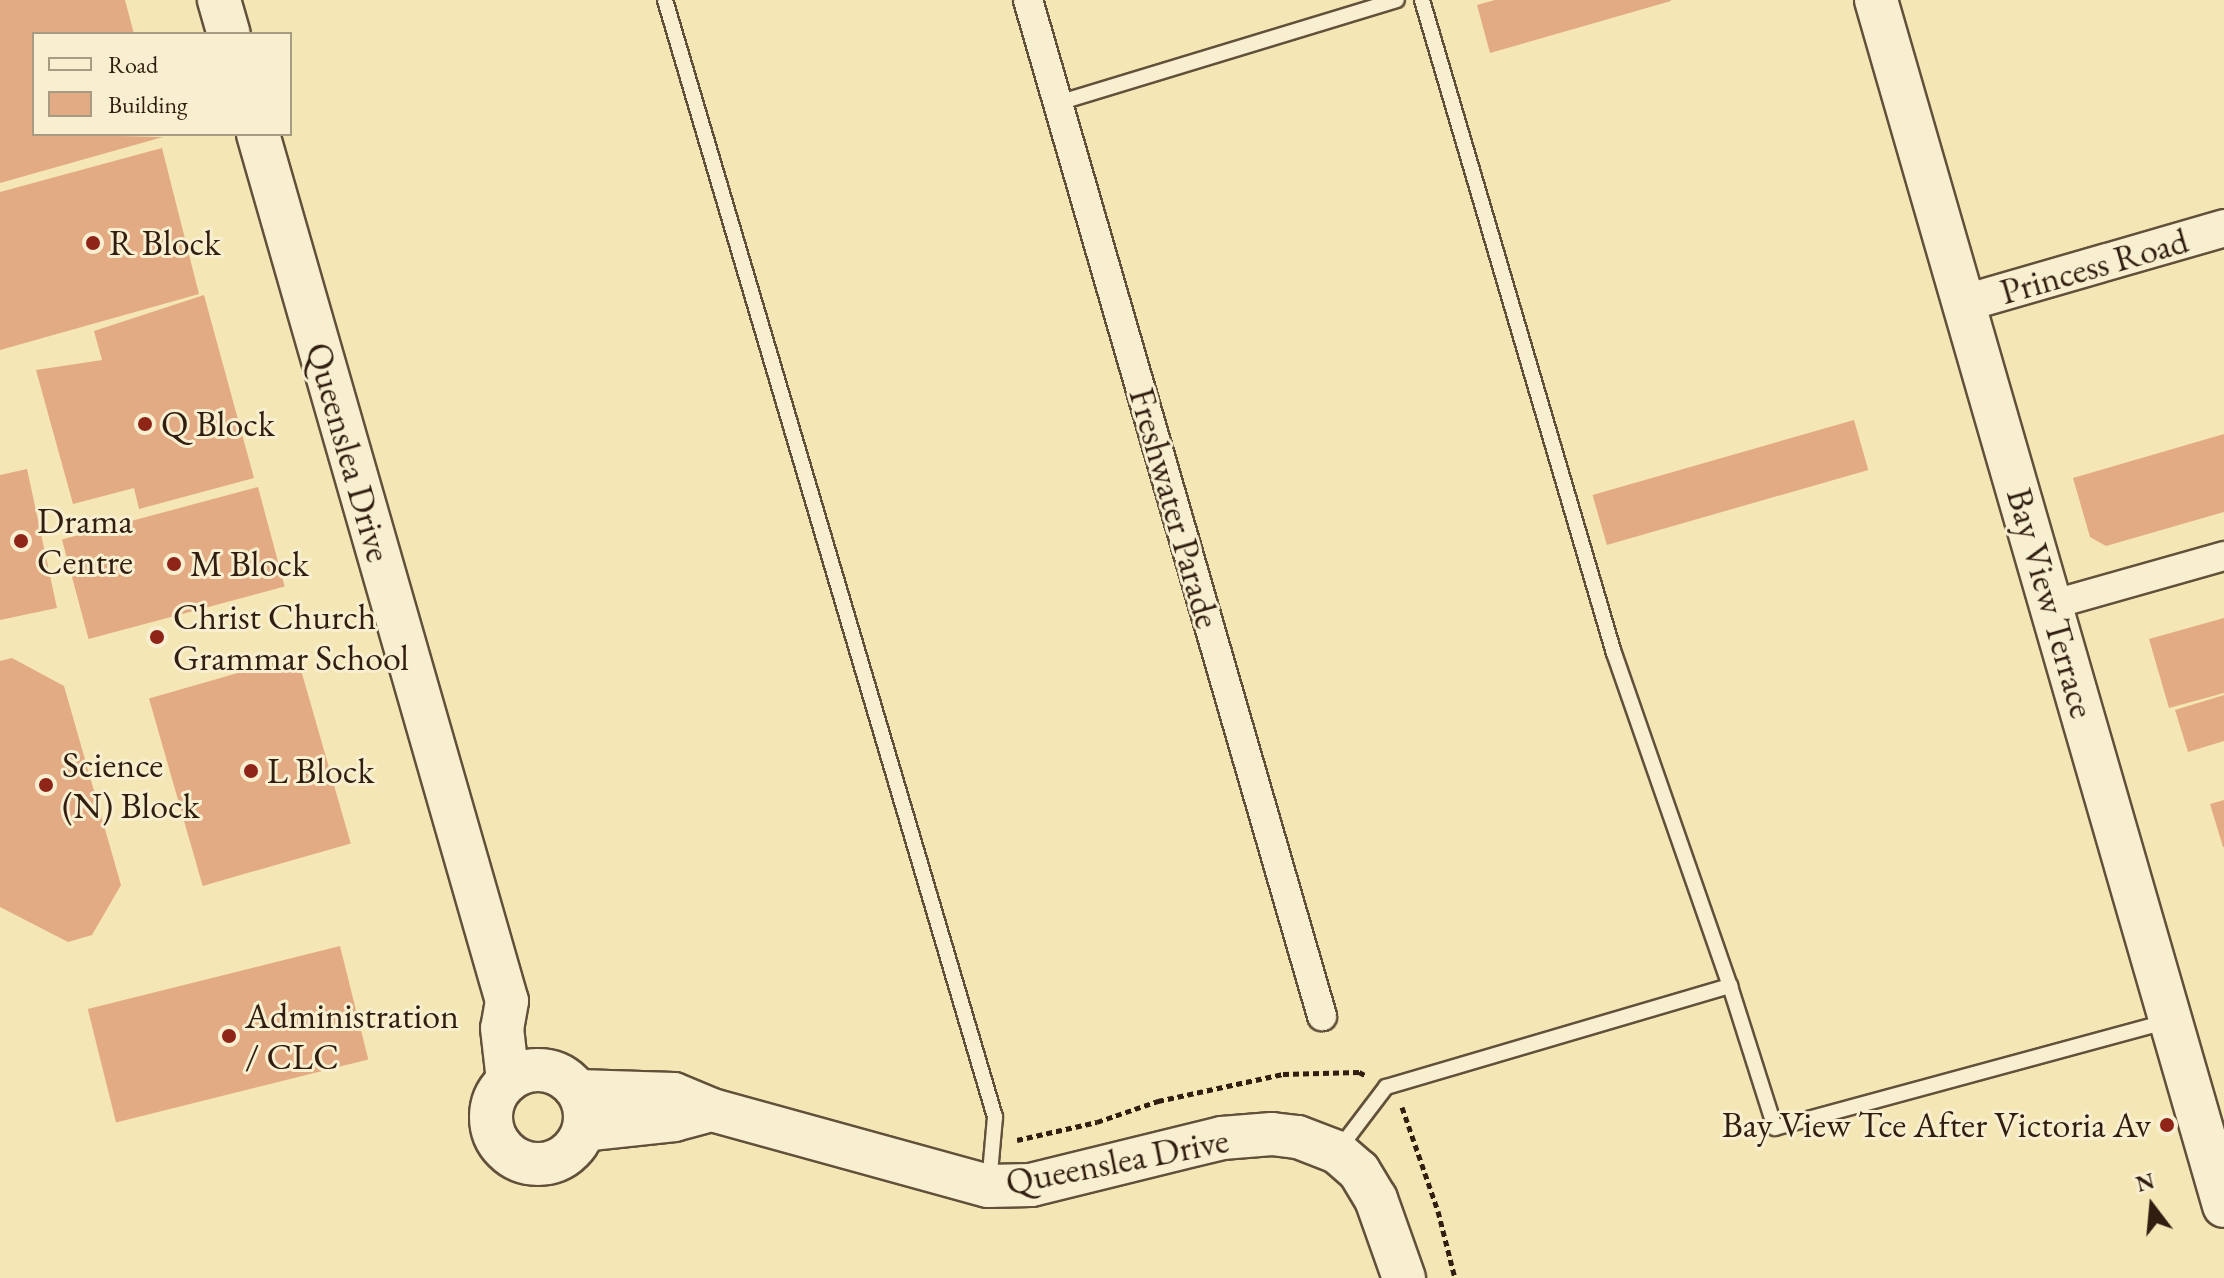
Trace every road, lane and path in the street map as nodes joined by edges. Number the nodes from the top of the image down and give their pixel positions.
1 (219, 0) edge
2 (665, 0) edge
3 (1028, 0) edge
4 (1397, 0) edge
5 (1422, 0) edge
6 (1876, 0) edge
7 (228, 32) edge
8 (1058, 103) junction
9 (259, 136) edge
10 (2224, 228) edge
11 (1965, 303) junction
12 (2224, 556) edge
13 (2051, 605) junction
14 (1730, 986) junction
15 (1322, 1016) dead end
16 (2172, 1020) junction
17 (1337, 1152) junction
18 (988, 1186) junction
19 (2224, 1206) edge
20 (1404, 1278) edge

1 - 7 main road
2 - 18 lane
3 - 8 street, Freshwater Parade
4 - 8 lane
5 - 14 lane
6 - 11 main road, Bay View Terrace
8 - 15 street, Freshwater Parade
9 - 18 main road, Queenslea Drive
10 - 11 street, Princess Road
11 - 13 main road, Bay View Terrace
12 - 13 street
13 - 16 main road, Bay View Terrace
14 - 16 lane
14 - 17 lane
16 - 19 main road, Bay View Terrace
17 - 18 main road, Queenslea Drive
17 - 20 main road

